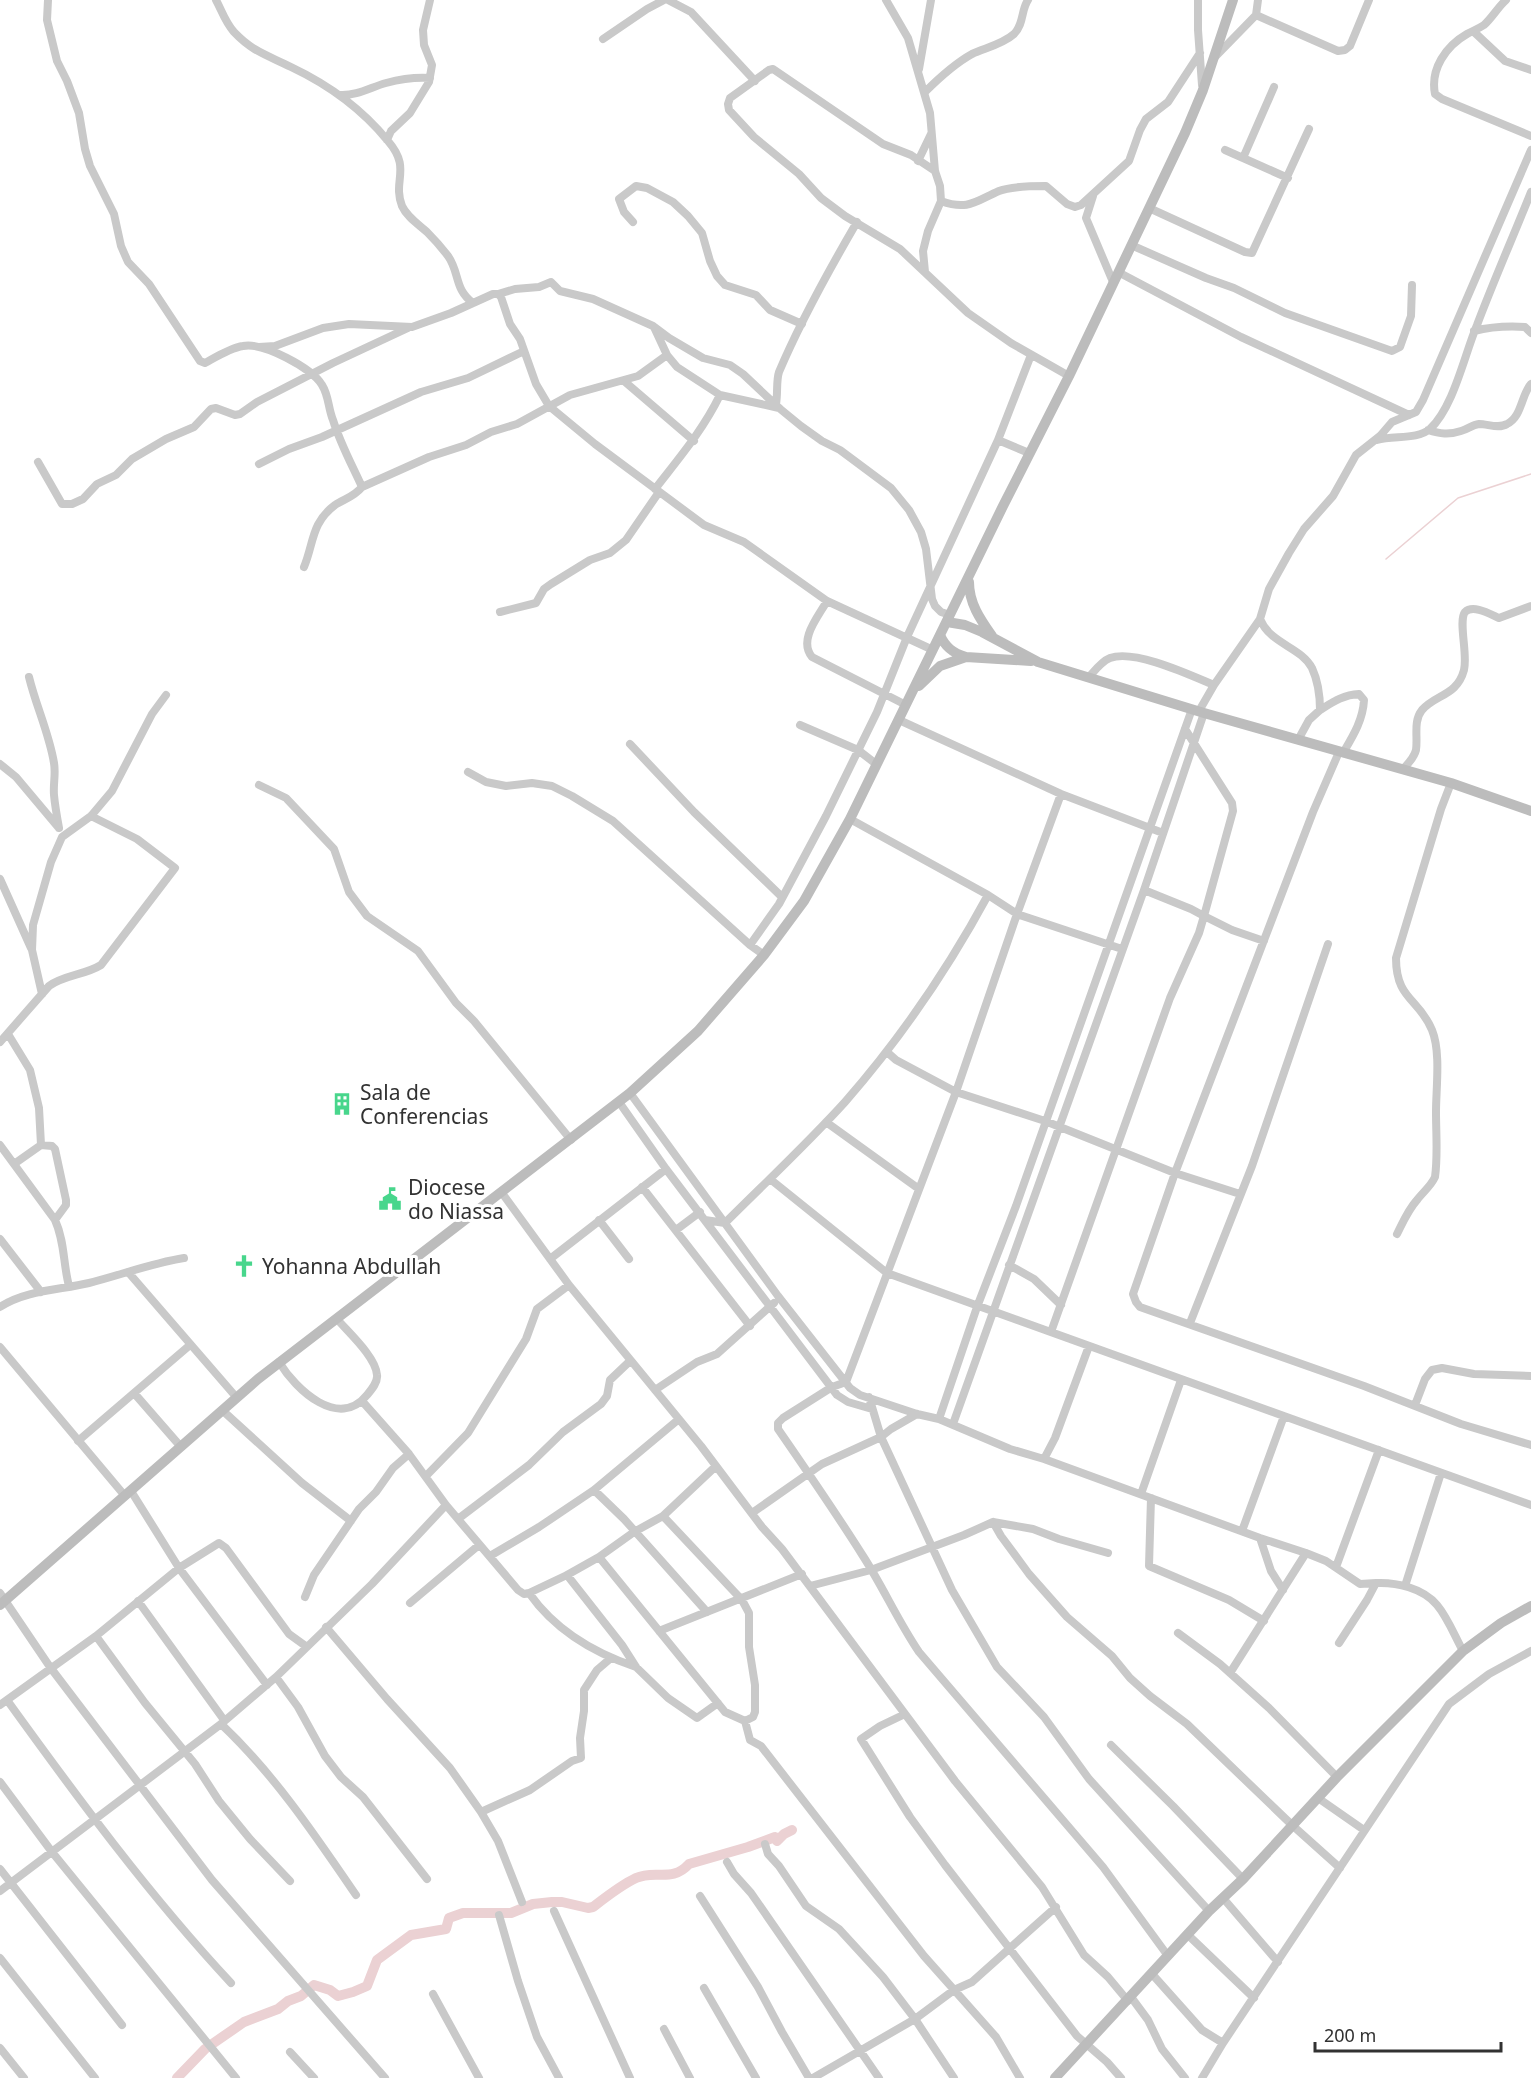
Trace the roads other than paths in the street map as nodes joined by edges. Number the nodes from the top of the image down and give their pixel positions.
1 (48, 0) edge
2 (430, 0) edge
3 (664, 0) edge
4 (668, 0) edge
5 (886, 0) edge
6 (931, 0) edge
7 (1028, 0) edge
8 (1198, 0) edge
9 (1233, 0) edge
10 (1258, 0) edge
11 (1370, 0) edge
12 (1506, 0) edge
13 (218, 1) edge
14 (1498, 4) edge
15 (1256, 15) junction
16 (1473, 31) junction
17 (603, 39) dead end
18 (1200, 53) junction
19 (1214, 58) junction
20 (1531, 70) edge
21 (918, 71) junction
22 (430, 78) junction
23 (755, 81) junction
24 (1274, 87) dead end
25 (1203, 90) junction
26 (925, 92) junction
27 (340, 96) junction
28 (1310, 129) dead end
29 (932, 133) junction
30 (1531, 136) edge
31 (387, 140) junction
32 (1225, 150) dead end
33 (1531, 150) edge
34 (1243, 158) junction
35 (918, 161) junction
36 (934, 171) junction
37 (1288, 178) junction
38 (1531, 192) edge
39 (1093, 196) junction
40 (941, 201) junction
41 (1149, 208) junction
42 (633, 222) dead end
43 (857, 222) junction
44 (1131, 245) junction
45 (925, 272) junction
46 (1116, 277) junction
47 (1413, 285) dead end
48 (498, 294) junction
49 (473, 303) junction
50 (802, 324) junction
51 (653, 326) junction
52 (409, 327) junction
53 (1474, 331) junction
54 (1531, 333) edge
55 (259, 347) junction
56 (524, 351) junction
57 (667, 355) junction
58 (1031, 355) junction
59 (313, 373) junction
60 (1069, 376) junction
61 (624, 381) junction
62 (1531, 384) edge
63 (720, 395) junction
64 (549, 406) junction
65 (777, 406) junction
66 (1409, 415) junction
67 (337, 430) junction
68 (1428, 430) junction
69 (998, 440) junction
70 (1375, 440) junction
71 (694, 441) junction
72 (1029, 453) junction
73 (38, 462) dead end
74 (259, 464) dead end
75 (362, 487) junction
76 (657, 490) junction
77 (304, 567) dead end
78 (968, 579) junction
79 (931, 588) junction
80 (827, 601) junction
81 (1531, 606) edge
82 (500, 612) dead end
83 (949, 618) junction
84 (1260, 619) junction
85 (940, 635) junction
86 (907, 637) junction
87 (994, 639) junction
88 (933, 650) junction
89 (966, 657) junction
90 (1038, 662) junction
91 (29, 677) dead end
92 (1089, 677) junction
93 (1214, 685) junction
94 (883, 694) junction
95 (166, 695) dead end
96 (908, 701) junction
97 (1320, 710) junction
98 (1198, 711) junction
99 (898, 720) junction
100 (800, 725) dead end
101 (1185, 729) junction
102 (1298, 740) junction
103 (1193, 741) junction
104 (630, 744) dead end
105 (858, 750) junction
106 (1341, 752) junction
107 (0, 764) edge
108 (876, 764) junction
109 (1403, 769) junction
110 (468, 772) dead end
111 (1451, 783) junction
112 (259, 785) dead end
113 (1061, 795) junction
114 (1531, 811) edge
115 (91, 816) junction
116 (850, 819) junction
117 (59, 828) junction
118 (1149, 828) junction
119 (1162, 833) junction
120 (62, 837) junction
121 (0, 879) edge
122 (1144, 890) junction
123 (988, 895) junction
124 (782, 897) junction
125 (1017, 914) junction
126 (1204, 916) junction
127 (1264, 941) junction
128 (1108, 943) junction
129 (1328, 944) dead end
130 (750, 945) junction
131 (1122, 949) junction
132 (32, 950) junction
133 (764, 955) junction
134 (42, 994) junction
135 (8, 1034) junction
136 (0, 1042) edge
137 (887, 1052) junction
138 (956, 1092) junction
139 (630, 1094) junction
140 (619, 1102) junction
141 (1045, 1121) junction
142 (826, 1122) junction
143 (1059, 1126) junction
144 (571, 1140) junction
145 (0, 1145) edge
146 (41, 1145) junction
147 (1116, 1150) junction
148 (14, 1164) junction
149 (666, 1169) junction
150 (1175, 1173) junction
151 (770, 1179) junction
152 (642, 1187) junction
153 (919, 1188) junction
154 (502, 1193) junction
155 (1240, 1194) junction
156 (1016, 1206) junction
157 (1029, 1209) junction
158 (700, 1212) junction
159 (55, 1220) junction
160 (599, 1220) junction
161 (705, 1220) junction
162 (725, 1223) junction
163 (676, 1230) junction
164 (1397, 1234) dead end
165 (0, 1239) edge
166 (184, 1258) dead end
167 (550, 1259) junction
168 (629, 1259) dead end
169 (1009, 1265) junction
170 (128, 1272) junction
171 (887, 1273) junction
172 (569, 1285) junction
173 (69, 1286) junction
174 (41, 1292) junction
175 (778, 1296) junction
176 (1062, 1305) junction
177 (0, 1307) edge
178 (772, 1307) junction
179 (977, 1307) junction
180 (993, 1312) junction
181 (337, 1319) junction
182 (1190, 1323) junction
183 (750, 1326) junction
184 (1051, 1332) junction
185 (190, 1345) junction
186 (1089, 1346) junction
187 (0, 1347) edge
188 (630, 1361) junction
189 (279, 1362) junction
190 (1531, 1376) edge
191 (1181, 1380) junction
192 (846, 1382) junction
193 (832, 1386) junction
194 (655, 1390) junction
195 (134, 1394) junction
196 (869, 1397) junction
197 (237, 1398) junction
198 (362, 1401) junction
199 (1415, 1405) junction
200 (872, 1409) junction
201 (222, 1410) junction
202 (917, 1414) junction
203 (1284, 1416) junction
204 (679, 1419) junction
205 (939, 1419) junction
206 (953, 1424) junction
207 (881, 1437) junction
208 (78, 1441) junction
209 (1531, 1445) edge
210 (181, 1447) junction
211 (1378, 1450) junction
212 (409, 1454) junction
213 (1044, 1459) junction
214 (716, 1466) junction
215 (808, 1472) junction
216 (1441, 1473) junction
217 (426, 1476) junction
218 (594, 1490) junction
219 (128, 1493) junction
220 (1141, 1494) junction
221 (1151, 1498) junction
222 (446, 1505) junction
223 (1531, 1505) edge
224 (753, 1513) junction
225 (663, 1516) junction
226 (458, 1519) junction
227 (351, 1521) junction
228 (993, 1522) junction
229 (1242, 1531) junction
230 (634, 1532) junction
231 (1260, 1538) junction
232 (479, 1545) junction
233 (931, 1547) junction
234 (1108, 1553) dead end
235 (1306, 1553) junction
236 (490, 1556) junction
237 (599, 1557) junction
238 (1336, 1567) junction
239 (179, 1568) junction
240 (871, 1570) junction
241 (802, 1574) junction
242 (567, 1575) junction
243 (1376, 1583) junction
244 (810, 1586) junction
245 (1405, 1586) junction
246 (1283, 1590) junction
247 (529, 1593) junction
248 (305, 1597) dead end
249 (2, 1599) edge
250 (741, 1600) junction
251 (138, 1601) junction
252 (410, 1603) dead end
253 (1531, 1606) edge
254 (707, 1612) junction
255 (1263, 1621) junction
256 (326, 1627) junction
257 (659, 1631) junction
258 (1178, 1633) dead end
259 (96, 1636) junction
260 (1339, 1643) dead end
261 (307, 1647) junction
262 (1463, 1651) junction
263 (1531, 1651) edge
264 (611, 1658) junction
265 (50, 1667) junction
266 (636, 1667) junction
267 (1230, 1673) junction
268 (276, 1677) junction
269 (267, 1685) junction
270 (3, 1702) edge
271 (718, 1703) junction
272 (905, 1713) junction
273 (746, 1721) junction
274 (223, 1722) junction
275 (1111, 1745) dead end
276 (184, 1751) junction
277 (1337, 1777) junction
278 (0, 1782) edge
279 (141, 1785) junction
280 (1318, 1798) junction
281 (481, 1812) junction
282 (95, 1819) junction
283 (1292, 1825) junction
284 (1364, 1830) junction
285 (765, 1844) dead end
286 (52, 1852) junction
287 (727, 1862) dead end
288 (1340, 1868) junction
289 (0, 1869) edge
290 (427, 1879) dead end
291 (1242, 1879) junction
292 (290, 1881) dead end
293 (11, 1883) junction
294 (0, 1891) edge
295 (356, 1895) dead end
296 (700, 1896) dead end
297 (1222, 1898) junction
298 (522, 1902) dead end
299 (1056, 1907) junction
300 (554, 1911) dead end
301 (1209, 1911) junction
302 (499, 1915) dead end
303 (1187, 1935) junction
304 (1010, 1949) junction
305 (1168, 1956) junction
306 (0, 1958) edge
307 (1278, 1962) junction
308 (1152, 1974) junction
309 (231, 1983) dead end
310 (704, 1988) dead end
311 (954, 1990) junction
312 (433, 1994) dead end
313 (1254, 1998) junction
314 (1129, 1999) junction
315 (915, 2019) junction
316 (122, 2025) dead end
317 (664, 2029) dead end
318 (1223, 2043) junction
319 (1086, 2045) junction
320 (0, 2048) edge
321 (859, 2050) junction
322 (290, 2052) dead end
323 (24, 2078) edge
324 (94, 2078) edge
325 (237, 2078) edge
326 (314, 2078) edge
327 (385, 2078) edge
328 (479, 2078) edge
329 (559, 2078) edge
330 (630, 2078) edge
331 (690, 2078) edge
332 (756, 2078) edge
333 (811, 2078) edge
334 (879, 2078) edge
335 (954, 2078) edge
336 (1020, 2078) edge
337 (1055, 2078) edge
338 (1121, 2078) edge
339 (1185, 2078) edge
340 (1202, 2078) edge

1 - 55 street
2 - 22 street
3 - 17 street
4 - 23 street
5 - 21 street
6 - 21 street
7 - 26 street
8 - 18 street
9 - 19 main road
10 - 15 street
11 - 15 street
12 - 14 street
13 - 27 street
14 - 16 street
15 - 19 street
16 - 20 street
16 - 30 street
18 - 25 street
18 - 39 street
19 - 25 main road
21 - 26 street
22 - 27 street
22 - 31 street
23 - 35 street
23 - 43 street
24 - 34 street
25 - 41 main road
26 - 29 street
27 - 31 street
28 - 37 street
29 - 35 street
29 - 36 street
31 - 49 street
32 - 34 street
33 - 66 street
34 - 37 street
35 - 36 street
36 - 40 street
37 - 41 street
38 - 53 street
39 - 40 street
39 - 46 street
40 - 45 street
41 - 44 main road
42 - 50 street
43 - 45 street
43 - 50 street
44 - 46 main road
44 - 47 street
45 - 58 street
46 - 60 main road
46 - 66 street
48 - 49 street
48 - 51 street
48 - 56 street
49 - 52 street
50 - 65 street
51 - 57 street
51 - 65 street
52 - 55 street
52 - 59 street
53 - 54 street
53 - 68 street
55 - 59 street
56 - 64 street
56 - 67 street
57 - 61 street
57 - 63 street
58 - 60 street
58 - 69 street
59 - 67 street
59 - 73 street
60 - 72 main road
61 - 64 street
61 - 71 street
62 - 68 street
63 - 65 street
63 - 71 street
64 - 75 street
64 - 76 street
65 - 79 street
66 - 70 street
67 - 74 street
67 - 75 street
68 - 70 street
69 - 72 street
69 - 79 street
70 - 84 street
71 - 76 street
72 - 78 main road
75 - 77 street
76 - 80 street
76 - 82 street
78 - 83 main road
78 - 87 main road
79 - 83 street
79 - 86 street
80 - 86 street
80 - 94 street
81 - 109 street
83 - 85 main road
83 - 87 main road
84 - 93 street
84 - 97 street
85 - 88 main road
85 - 89 main road
86 - 88 street
86 - 94 street
87 - 90 main road
88 - 96 main road
89 - 90 main road
89 - 96 main road
90 - 92 main road
91 - 117 street
92 - 93 street
92 - 98 main road
93 - 98 street
94 - 96 street
94 - 105 street
95 - 115 street
96 - 99 main road
97 - 102 street
97 - 106 street
98 - 101 street
98 - 102 main road
98 - 103 street
99 - 108 main road
99 - 113 street
100 - 105 street
101 - 103 street
101 - 118 street
102 - 106 main road
103 - 119 street
103 - 126 street
104 - 124 street
105 - 108 street
105 - 124 street
106 - 109 main road
106 - 127 street
107 - 117 street
108 - 116 main road
109 - 111 main road
110 - 130 street
111 - 114 main road
111 - 164 street
112 - 144 street
113 - 118 street
113 - 125 street
115 - 120 street
115 - 134 street
116 - 123 street
116 - 133 main road
117 - 120 street
118 - 119 street
118 - 128 street
119 - 122 street
120 - 132 street
121 - 132 street
122 - 126 street
122 - 131 street
123 - 125 street
123 - 137 street
124 - 130 street
125 - 128 street
125 - 138 street
126 - 127 street
126 - 147 street
127 - 150 street
128 - 131 street
128 - 141 street
129 - 155 street
130 - 133 street
131 - 143 street
132 - 134 street
133 - 139 main road
134 - 135 street
135 - 136 street
135 - 146 street
137 - 138 street
137 - 142 street
138 - 141 street
138 - 153 street
139 - 140 main road
139 - 162 street
140 - 144 main road
140 - 149 street
141 - 143 street
141 - 156 street
142 - 151 street
142 - 153 street
143 - 147 street
143 - 157 street
144 - 154 main road
145 - 148 street
146 - 148 street
146 - 159 street
147 - 150 street
147 - 176 street
148 - 159 street
149 - 152 street
149 - 158 street
150 - 155 street
150 - 182 street
151 - 162 street
151 - 171 street
152 - 160 street
152 - 163 street
153 - 171 street
154 - 167 street
154 - 181 main road
155 - 182 street
156 - 157 street
156 - 179 street
157 - 169 street
158 - 161 street
158 - 163 street
159 - 173 street
160 - 167 street
160 - 168 street
161 - 162 street
161 - 178 street
162 - 175 street
163 - 183 street
165 - 174 street
166 - 170 street
167 - 172 street
169 - 176 street
169 - 180 street
170 - 173 street
170 - 185 street
171 - 179 street
171 - 192 street
172 - 188 street
172 - 217 street
173 - 174 street
174 - 177 street
175 - 178 street
175 - 192 street
176 - 184 street
178 - 183 street
178 - 193 street
179 - 180 street
179 - 205 street
180 - 184 street
180 - 206 street
181 - 189 main road
181 - 198 street
182 - 199 street
183 - 194 street
184 - 186 street
185 - 195 street
185 - 197 street
186 - 191 street
186 - 213 street
187 - 208 street
188 - 194 street
188 - 226 street
189 - 197 main road
189 - 198 street
190 - 199 street
191 - 203 street
191 - 220 street
192 - 193 street
192 - 196 street
193 - 200 street
193 - 215 street
194 - 204 street
195 - 208 street
195 - 210 street
196 - 200 street
196 - 202 street
197 - 201 main road
198 - 212 street
199 - 209 street
200 - 207 street
201 - 210 main road
201 - 227 street
202 - 205 street
202 - 207 street
203 - 211 street
203 - 229 street
204 - 214 street
204 - 218 street
205 - 206 street
206 - 213 street
207 - 215 street
207 - 233 street
208 - 219 street
210 - 219 main road
211 - 216 street
211 - 238 street
212 - 217 street
212 - 227 street
213 - 220 street
214 - 224 street
214 - 225 street
215 - 224 street
215 - 240 street
216 - 223 street
216 - 245 street
217 - 222 street
218 - 230 street
218 - 236 street
219 - 239 street
219 - 249 main road
220 - 221 street
221 - 229 street
221 - 255 street
222 - 226 street
222 - 256 street
224 - 241 street
225 - 230 street
225 - 250 street
226 - 232 street
227 - 248 street
228 - 233 street
228 - 234 street
228 - 283 street
229 - 231 street
230 - 237 street
230 - 254 street
231 - 235 street
231 - 246 street
232 - 236 street
232 - 252 street
233 - 240 street
233 - 301 street
235 - 238 street
235 - 246 street
236 - 247 street
237 - 242 street
237 - 257 street
238 - 243 street
239 - 251 street
239 - 261 street
239 - 269 street
240 - 244 street
240 - 305 street
241 - 244 street
241 - 250 street
242 - 247 street
242 - 266 street
243 - 245 street
243 - 260 street
244 - 272 street
245 - 262 street
246 - 255 street
247 - 264 street
249 - 265 street
250 - 254 street
250 - 273 street
251 - 259 street
251 - 274 street
253 - 262 main road
254 - 257 street
255 - 267 street
256 - 261 street
256 - 281 street
257 - 271 street
258 - 267 street
259 - 265 street
259 - 276 street
261 - 268 street
262 - 277 main road
263 - 284 street
264 - 266 street
264 - 281 street
265 - 270 street
265 - 279 street
266 - 271 street
267 - 277 street
268 - 269 street
268 - 290 street
269 - 274 street
270 - 282 street
271 - 273 street
272 - 299 street
272 - 304 street
273 - 311 street
274 - 276 street
274 - 295 street
275 - 291 street
276 - 279 street
276 - 292 street
277 - 280 main road
278 - 286 street
279 - 282 street
279 - 327 street
280 - 283 main road
280 - 284 street
281 - 298 street
282 - 286 street
282 - 309 street
283 - 288 street
283 - 291 main road
284 - 288 street
285 - 315 street
286 - 293 street
286 - 325 street
287 - 321 street
288 - 307 street
289 - 293 street
291 - 297 main road
293 - 294 street
293 - 316 street
296 - 333 street
297 - 301 main road
297 - 307 street
299 - 304 street
299 - 314 street
300 - 330 street
301 - 303 main road
302 - 329 street
303 - 305 main road
303 - 313 street
304 - 311 street
304 - 319 street
305 - 308 main road
306 - 324 street
307 - 313 street
308 - 314 main road
308 - 318 street
310 - 332 street
311 - 315 street
311 - 336 street
312 - 328 street
313 - 318 street
314 - 319 main road
314 - 339 street
315 - 321 street
315 - 335 street
317 - 331 street
318 - 340 street
319 - 337 main road
319 - 338 street
320 - 323 street
321 - 333 street
321 - 334 street
322 - 326 street

